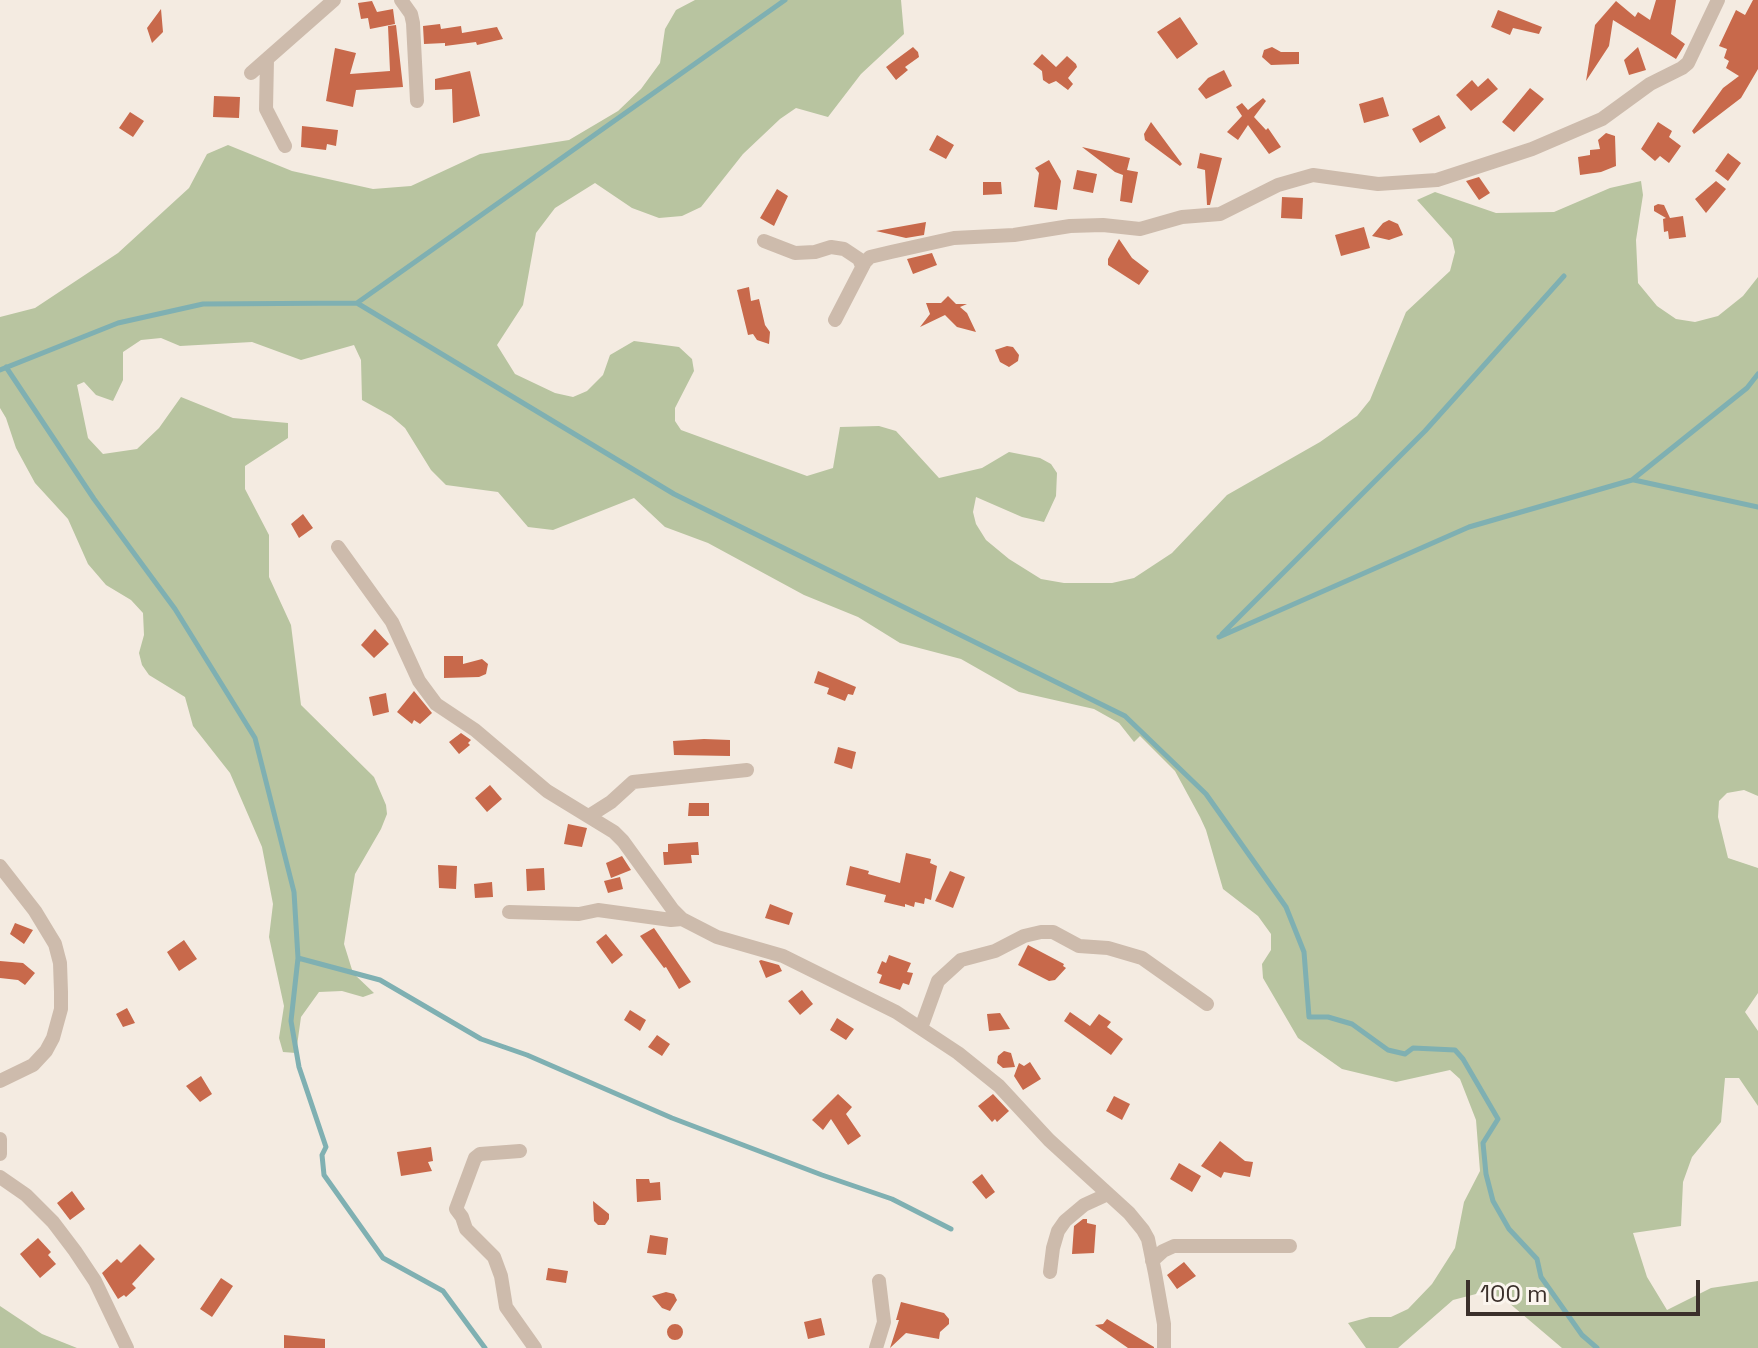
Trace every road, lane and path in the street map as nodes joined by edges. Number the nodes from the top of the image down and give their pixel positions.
1 (334, 0) edge
2 (401, 0) edge
3 (1718, 0) edge
4 (267, 59) junction
5 (251, 73) dead end
6 (417, 101) dead end
7 (285, 146) dead end
8 (764, 241) dead end
9 (862, 266) junction
10 (835, 320) dead end
11 (338, 547) dead end
12 (747, 770) dead end
13 (589, 816) junction
14 (0, 866) edge
15 (509, 912) dead end
16 (682, 919) junction
17 (1207, 1004) dead end
18 (921, 1028) junction
19 (0, 1081) edge
20 (0, 1139) edge
21 (520, 1151) dead end
22 (0, 1154) edge
23 (0, 1177) edge
24 (1108, 1194) junction
25 (1290, 1246) dead end
26 (1152, 1261) junction
27 (1050, 1272) dead end
28 (879, 1281) dead end
29 (127, 1348) edge
30 (535, 1348) edge
31 (876, 1348) edge
32 (1164, 1348) edge

1 - 4 street
2 - 6 street
3 - 9 street
4 - 5 street
4 - 7 street
8 - 9 street
9 - 10 street
11 - 13 street
12 - 13 street
13 - 16 street
14 - 19 street
15 - 16 street
16 - 18 street
17 - 18 street
18 - 24 street
20 - 22 street
21 - 30 street
23 - 29 street
24 - 26 street
24 - 27 street
25 - 26 street
26 - 32 street
28 - 31 street

